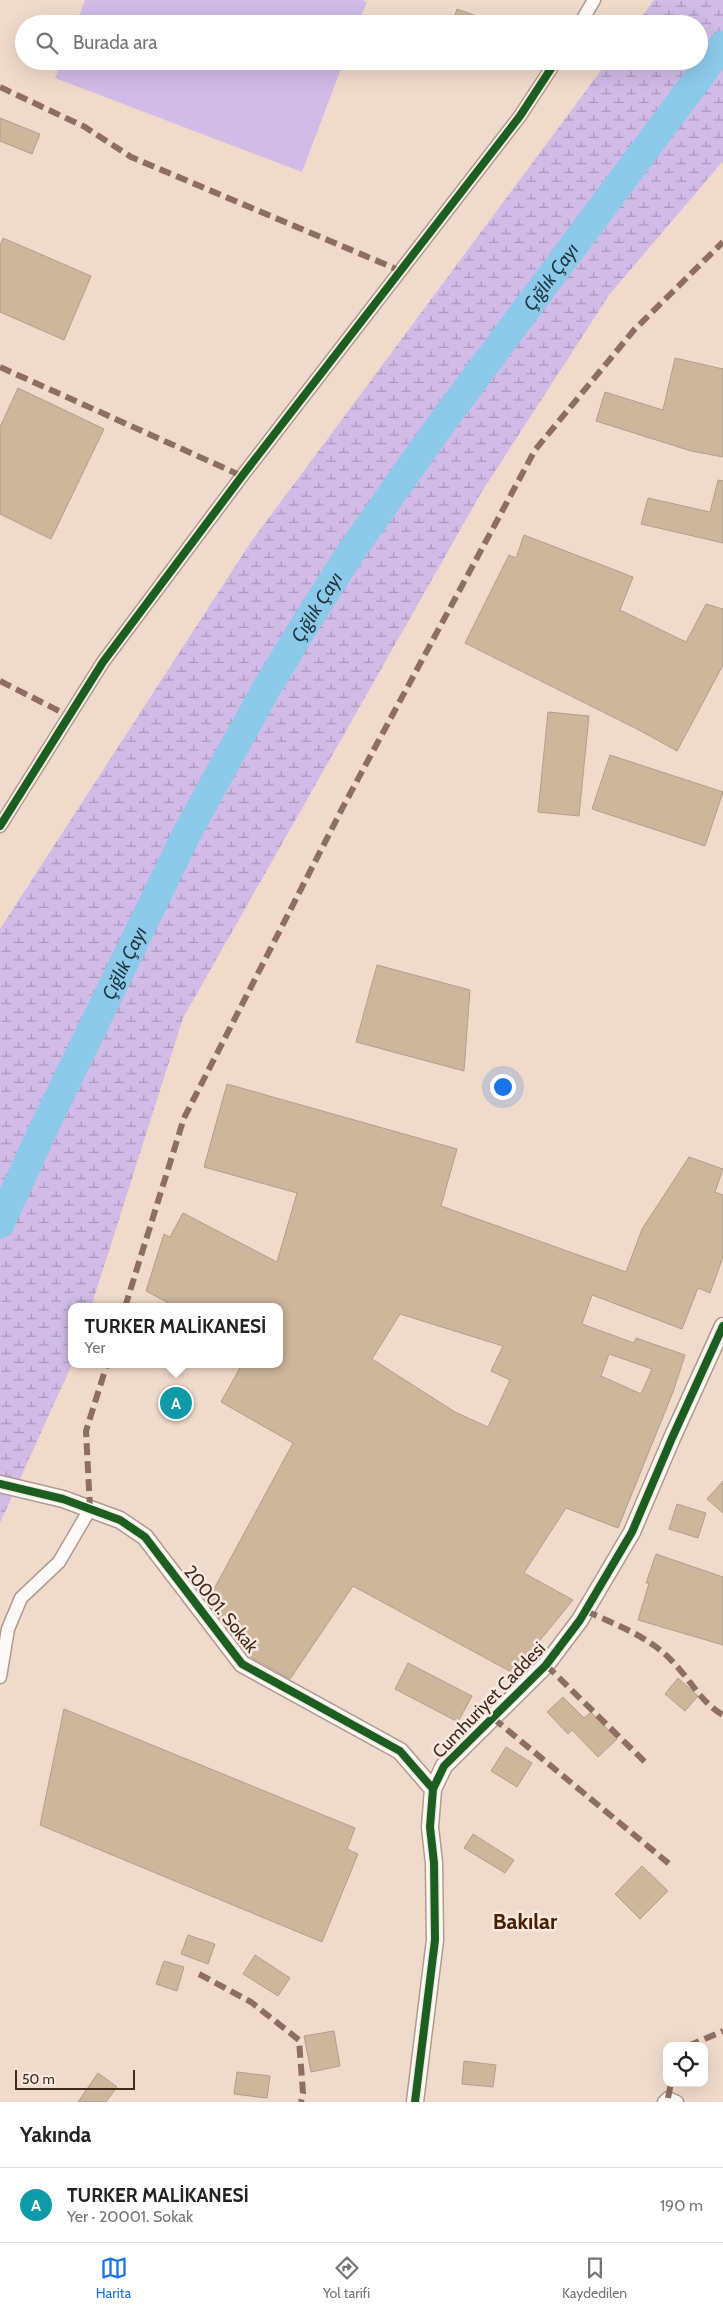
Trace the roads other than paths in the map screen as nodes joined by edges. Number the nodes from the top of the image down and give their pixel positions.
1 (594, 0) edge
2 (585, 15) edge
3 (550, 70) edge
4 (0, 826) edge
5 (723, 1326) edge
6 (0, 1484) edge
7 (90, 1509) junction
8 (0, 1677) edge
9 (433, 1789) junction
10 (415, 2102) edge
11 (664, 2102) edge
12 (677, 2102) edge

1 - 2 street
3 - 4 street
5 - 9 street, Cumhuriyet Caddesi
6 - 7 street, 20001. Sokak
7 - 8 street
7 - 9 street, 20001. Sokak
9 - 10 street, Cumhuriyet Caddesi
11 - 12 street

